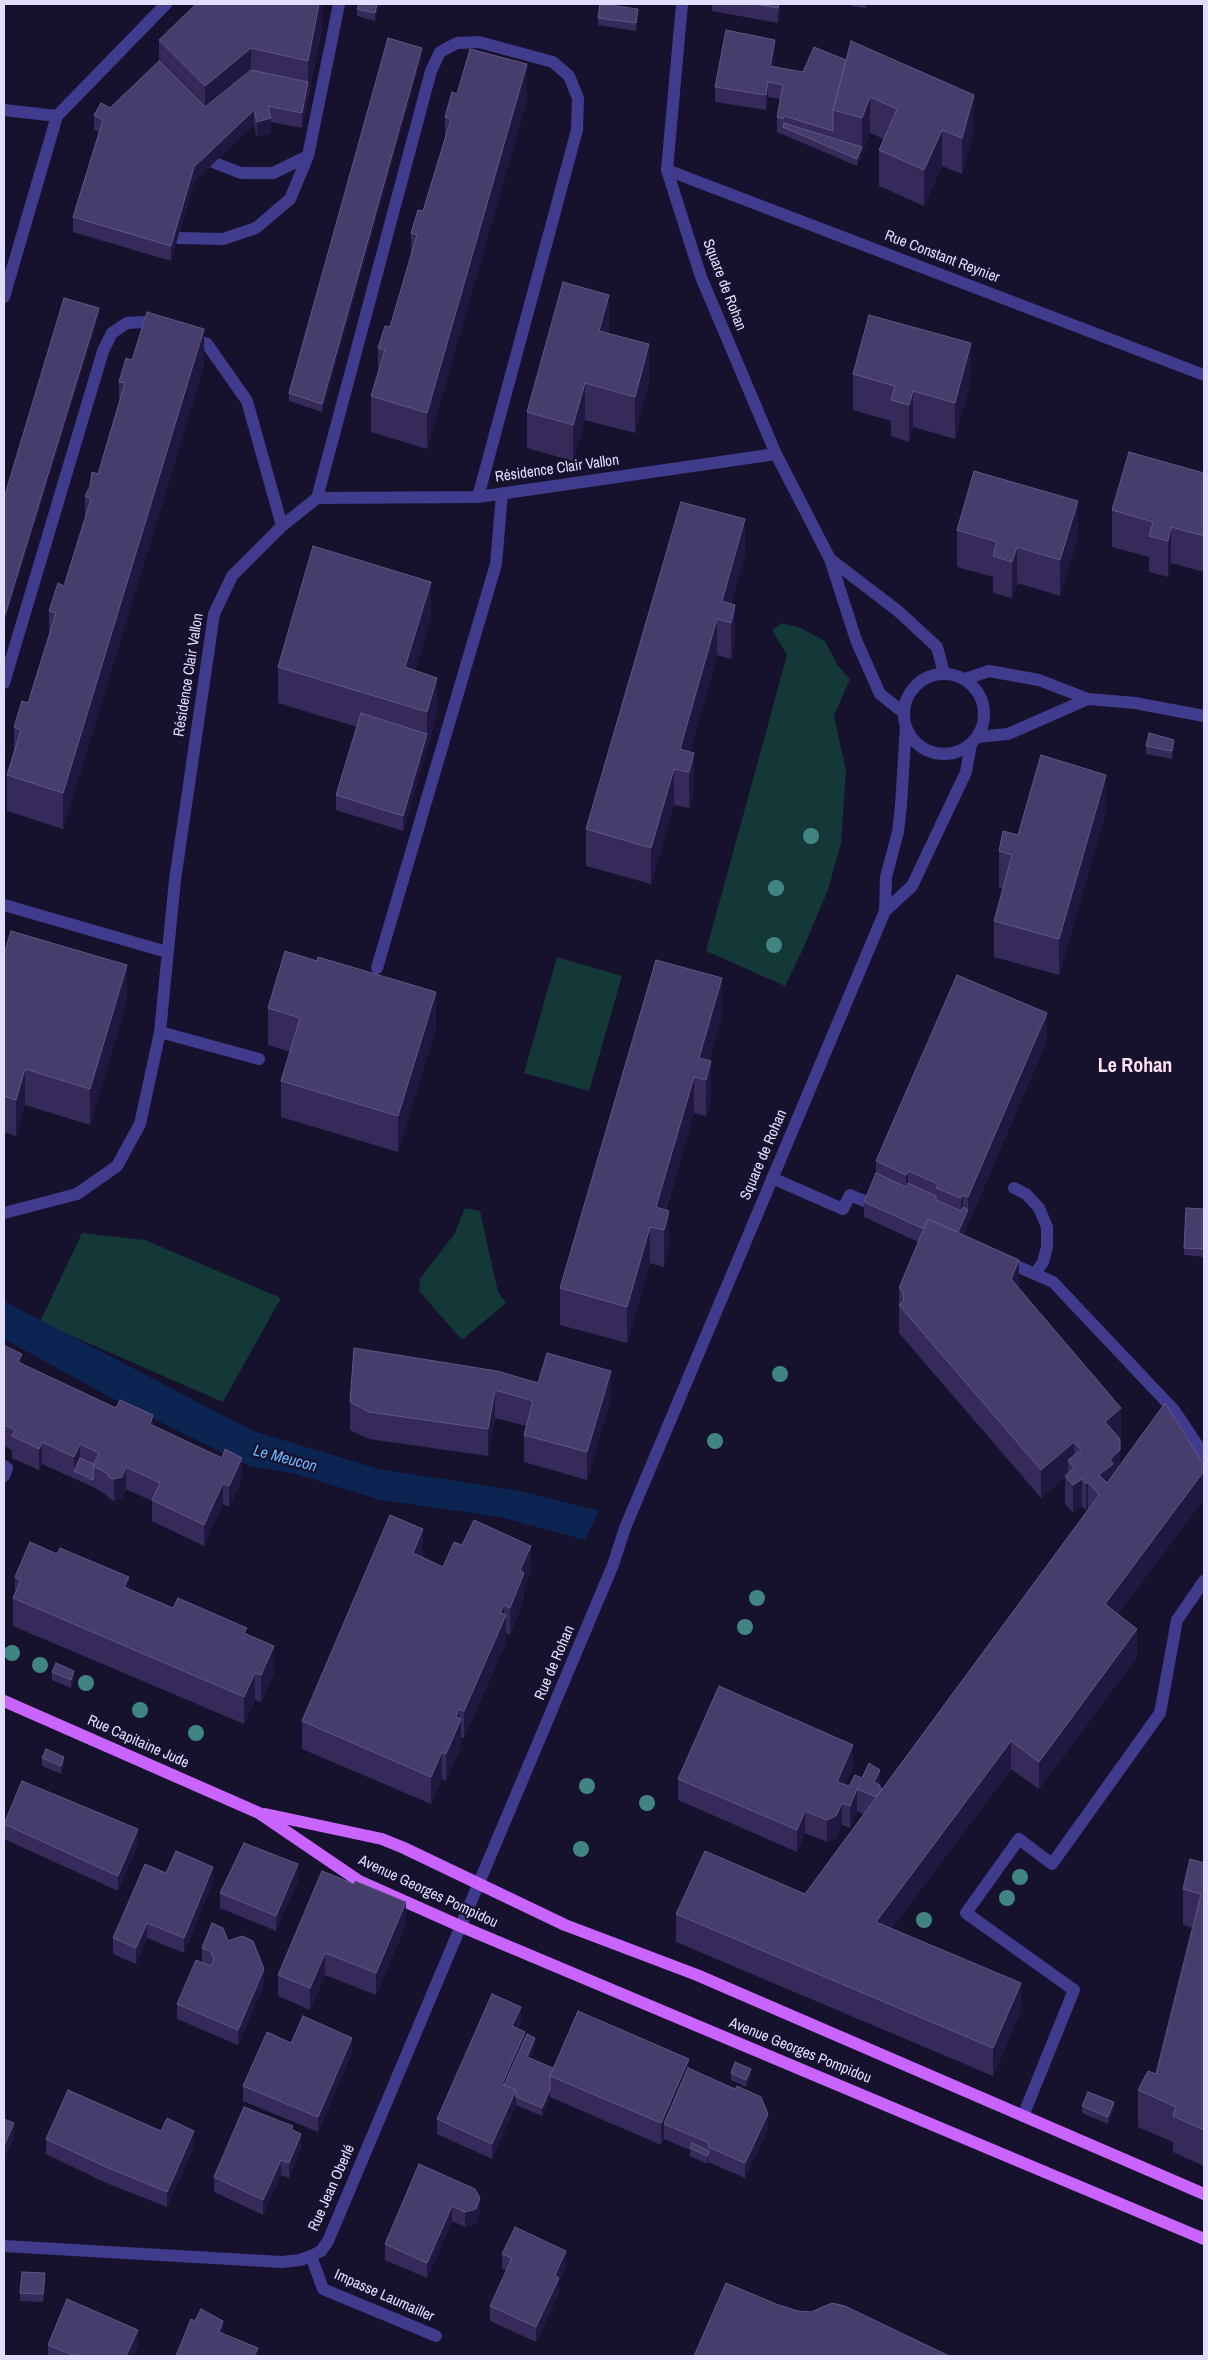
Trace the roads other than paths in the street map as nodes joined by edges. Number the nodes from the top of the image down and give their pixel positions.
1 (166, 4) edge
2 (340, 4) edge
3 (682, 4) edge
4 (4, 110) edge
5 (57, 116) junction
6 (308, 156) junction
7 (215, 163) edge
8 (667, 170) junction
9 (178, 238) edge
10 (4, 298) edge
11 (1204, 375) edge
12 (776, 454) junction
13 (502, 494) junction
14 (478, 497) junction
15 (317, 498) junction
16 (282, 526) junction
17 (830, 559) junction
18 (944, 673) junction
19 (965, 680) junction
20 (4, 683) edge
21 (1088, 699) junction
22 (1204, 716) edge
23 (905, 720) junction
24 (974, 740) junction
25 (4, 905) edge
26 (885, 911) junction
27 (167, 952) junction
28 (376, 968) dead end
29 (160, 1032) junction
30 (259, 1059) dead end
31 (772, 1178) junction
32 (1014, 1188) dead end
33 (4, 1213) edge
34 (894, 1214) edge
35 (992, 1256) edge
36 (1035, 1274) junction
37 (674, 1412) joint
38 (1204, 1455) edge
39 (4, 1466) edge
40 (4, 1476) edge
41 (1204, 1581) edge
42 (4, 1701) edge
43 (259, 1813) junction
44 (478, 1885) junction
45 (460, 1926) junction
46 (1023, 2116) junction
47 (1204, 2194) edge
48 (1204, 2239) edge
49 (4, 2246) edge
50 (311, 2256) junction
51 (436, 2336) dead end

1 - 5 street
2 - 6 street
3 - 8 street, Square de Rohan
4 - 5 street
5 - 10 street
6 - 7 street
6 - 9 street
8 - 11 street, Rue Constant Reynier
8 - 12 street, Square de Rohan
12 - 13 street, Résidence Clair Vallon
12 - 17 street, Square de Rohan
13 - 14 street, Résidence Clair Vallon
13 - 28 street
14 - 15 street, Résidence Clair Vallon
14 - 15 street
15 - 16 street, Résidence Clair Vallon
16 - 20 street
16 - 27 street, Résidence Clair Vallon
17 - 18 street, Square de Rohan
17 - 23 street, Square de Rohan
18 - 19 street
18 - 23 street
19 - 21 street
19 - 24 street
21 - 22 street
21 - 24 street
23 - 24 street
23 - 26 street, Square de Rohan
24 - 26 street, Square de Rohan
25 - 27 street
26 - 31 street, Square de Rohan
27 - 29 street, Résidence Clair Vallon
29 - 30 street
29 - 33 street, Résidence Clair Vallon
31 - 34 street
31 - 37 street, Square de Rohan
32 - 36 street
35 - 36 street
36 - 38 street
37 - 44 street, Rue de Rohan
39 - 40 street
41 - 46 street
42 - 43 main road, Rue Capitaine Jude
43 - 44 main road, Avenue Georges Pompidou
43 - 45 main road, Avenue Georges Pompidou
44 - 45 street, Rue de Rohan
44 - 46 main road, Avenue Georges Pompidou
45 - 48 main road, Avenue Georges Pompidou
45 - 50 street, Rue Jean Oberlé
46 - 47 main road, Avenue Georges Pompidou
49 - 50 street
50 - 51 street, Impasse Laumailler

